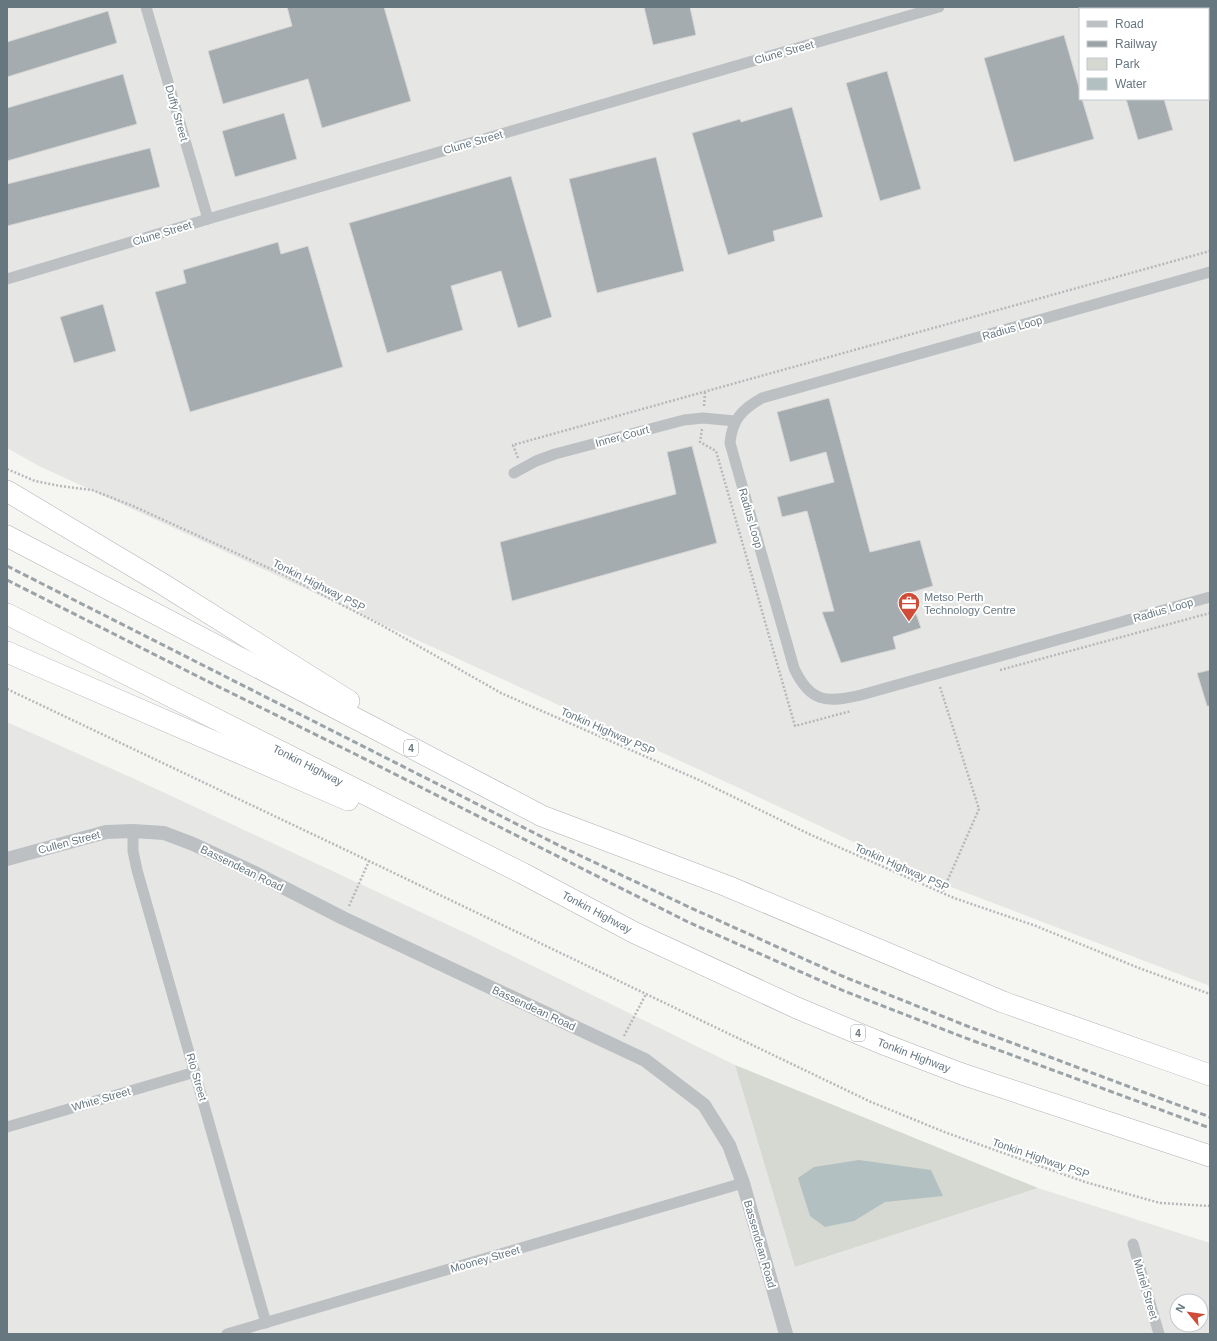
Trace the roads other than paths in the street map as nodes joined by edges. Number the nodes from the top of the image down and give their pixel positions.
1 (146, 7) edge
2 (939, 7) edge
3 (924, 9) edge
4 (208, 219) junction
5 (1210, 272) edge
6 (7, 279) edge
7 (735, 421) junction
8 (518, 470) road end
9 (7, 491) edge
10 (7, 536) edge
11 (1210, 597) edge
12 (7, 614) edge
13 (7, 652) edge
14 (132, 831) junction
15 (7, 859) edge
16 (522, 873) junction
17 (727, 886) junction
18 (195, 1072) junction
19 (1210, 1075) edge
20 (7, 1127) edge
21 (1210, 1156) edge
22 (743, 1183) junction
23 (1133, 1244) dead end
24 (266, 1323) junction
25 (227, 1334) edge
26 (786, 1334) edge
27 (1159, 1334) edge

1 - 4 street, Duffy Street
2 - 3 street, Clune Street
3 - 4 street, Clune Street
4 - 6 street, Clune Street
5 - 7 street, Radius Loop
7 - 8 street, Inner Court
7 - 11 street, Radius Loop
9 - 17 highway
10 - 17 highway, 4
12 - 16 highway, Tonkin Highway / 4
13 - 16 highway
14 - 15 street, Cullen Street
14 - 18 street, Rio Street
14 - 22 street, Bassendean Road
16 - 21 highway, Tonkin Highway / 4
17 - 19 highway, 4
18 - 20 street, White Street
18 - 24 street, Rio Street
22 - 24 street, Mooney Street
22 - 26 street, Bassendean Road
23 - 27 street, Muriel Street
24 - 25 street, Mooney Street

